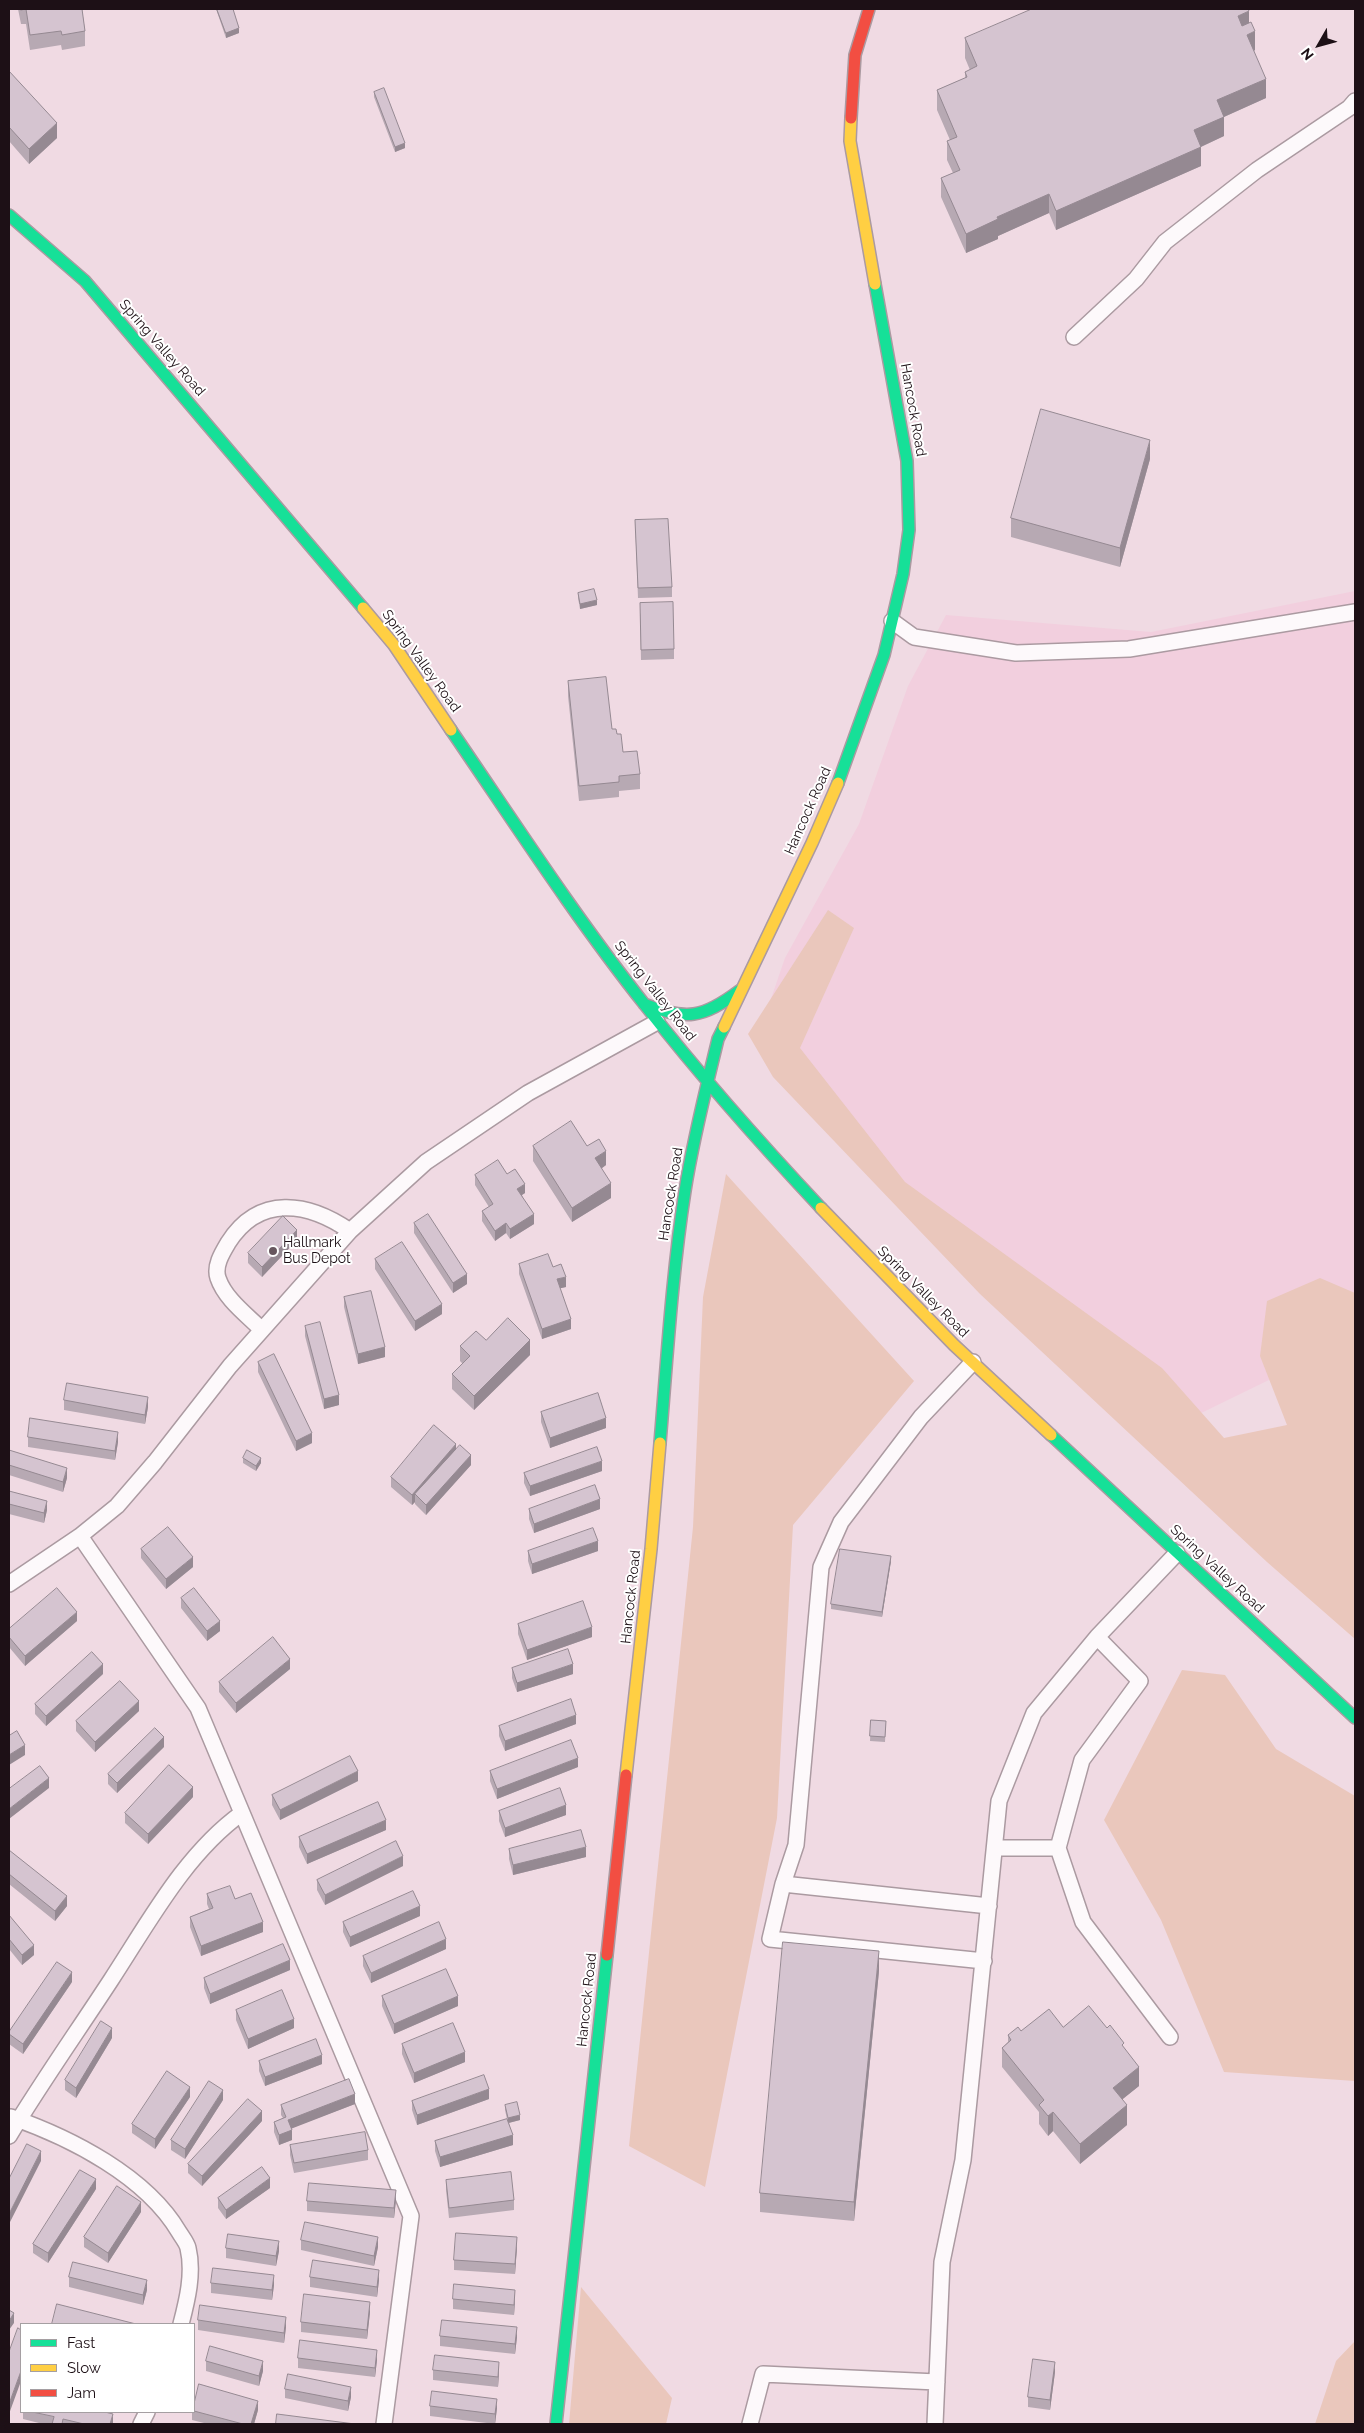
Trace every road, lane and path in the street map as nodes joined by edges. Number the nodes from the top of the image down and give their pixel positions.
1 (870, 9) edge
2 (1355, 101) edge
3 (9, 215) edge
4 (1074, 337) dead end
5 (1355, 612) edge
6 (892, 621) junction
7 (739, 991) junction
8 (644, 1004) junction
9 (657, 1022) junction
10 (708, 1082) junction
11 (350, 1231) junction
12 (262, 1330) junction
13 (973, 1362) junction
14 (80, 1536) junction
15 (1177, 1553) junction
16 (9, 1584) edge
17 (1097, 1637) junction
18 (1355, 1718) edge
19 (242, 1813) junction
20 (995, 1848) junction
21 (1058, 1848) junction
22 (783, 1884) junction
23 (990, 1906) junction
24 (984, 1961) junction
25 (1170, 2037) dead end
26 (14, 2118) edge
27 (9, 2136) edge
28 (181, 2323) edge
29 (937, 2382) junction
30 (384, 2424) edge
31 (556, 2424) edge
32 (750, 2424) edge
33 (935, 2424) edge

1 - 6 street, Hancock Road
2 - 4 lane
3 - 8 street, Spring Valley Road
5 - 6 lane
6 - 7 street, Hancock Road
7 - 8 street
7 - 10 street, Hancock Road
8 - 9 street, Spring Valley Road
9 - 10 street, Spring Valley Road
9 - 11 lane
10 - 13 street, Spring Valley Road
10 - 31 street, Hancock Road
11 - 12 lane
11 - 12 lane
12 - 14 lane
13 - 15 street, Spring Valley Road
13 - 22 lane
14 - 16 lane
14 - 19 lane
15 - 17 lane
15 - 18 street, Spring Valley Road
17 - 20 lane
17 - 21 lane
19 - 26 lane
19 - 30 lane
20 - 21 lane
20 - 23 lane
21 - 25 lane
22 - 23 lane
22 - 24 lane
23 - 24 lane
24 - 29 lane
26 - 27 lane
26 - 28 lane
29 - 32 lane
29 - 33 lane

